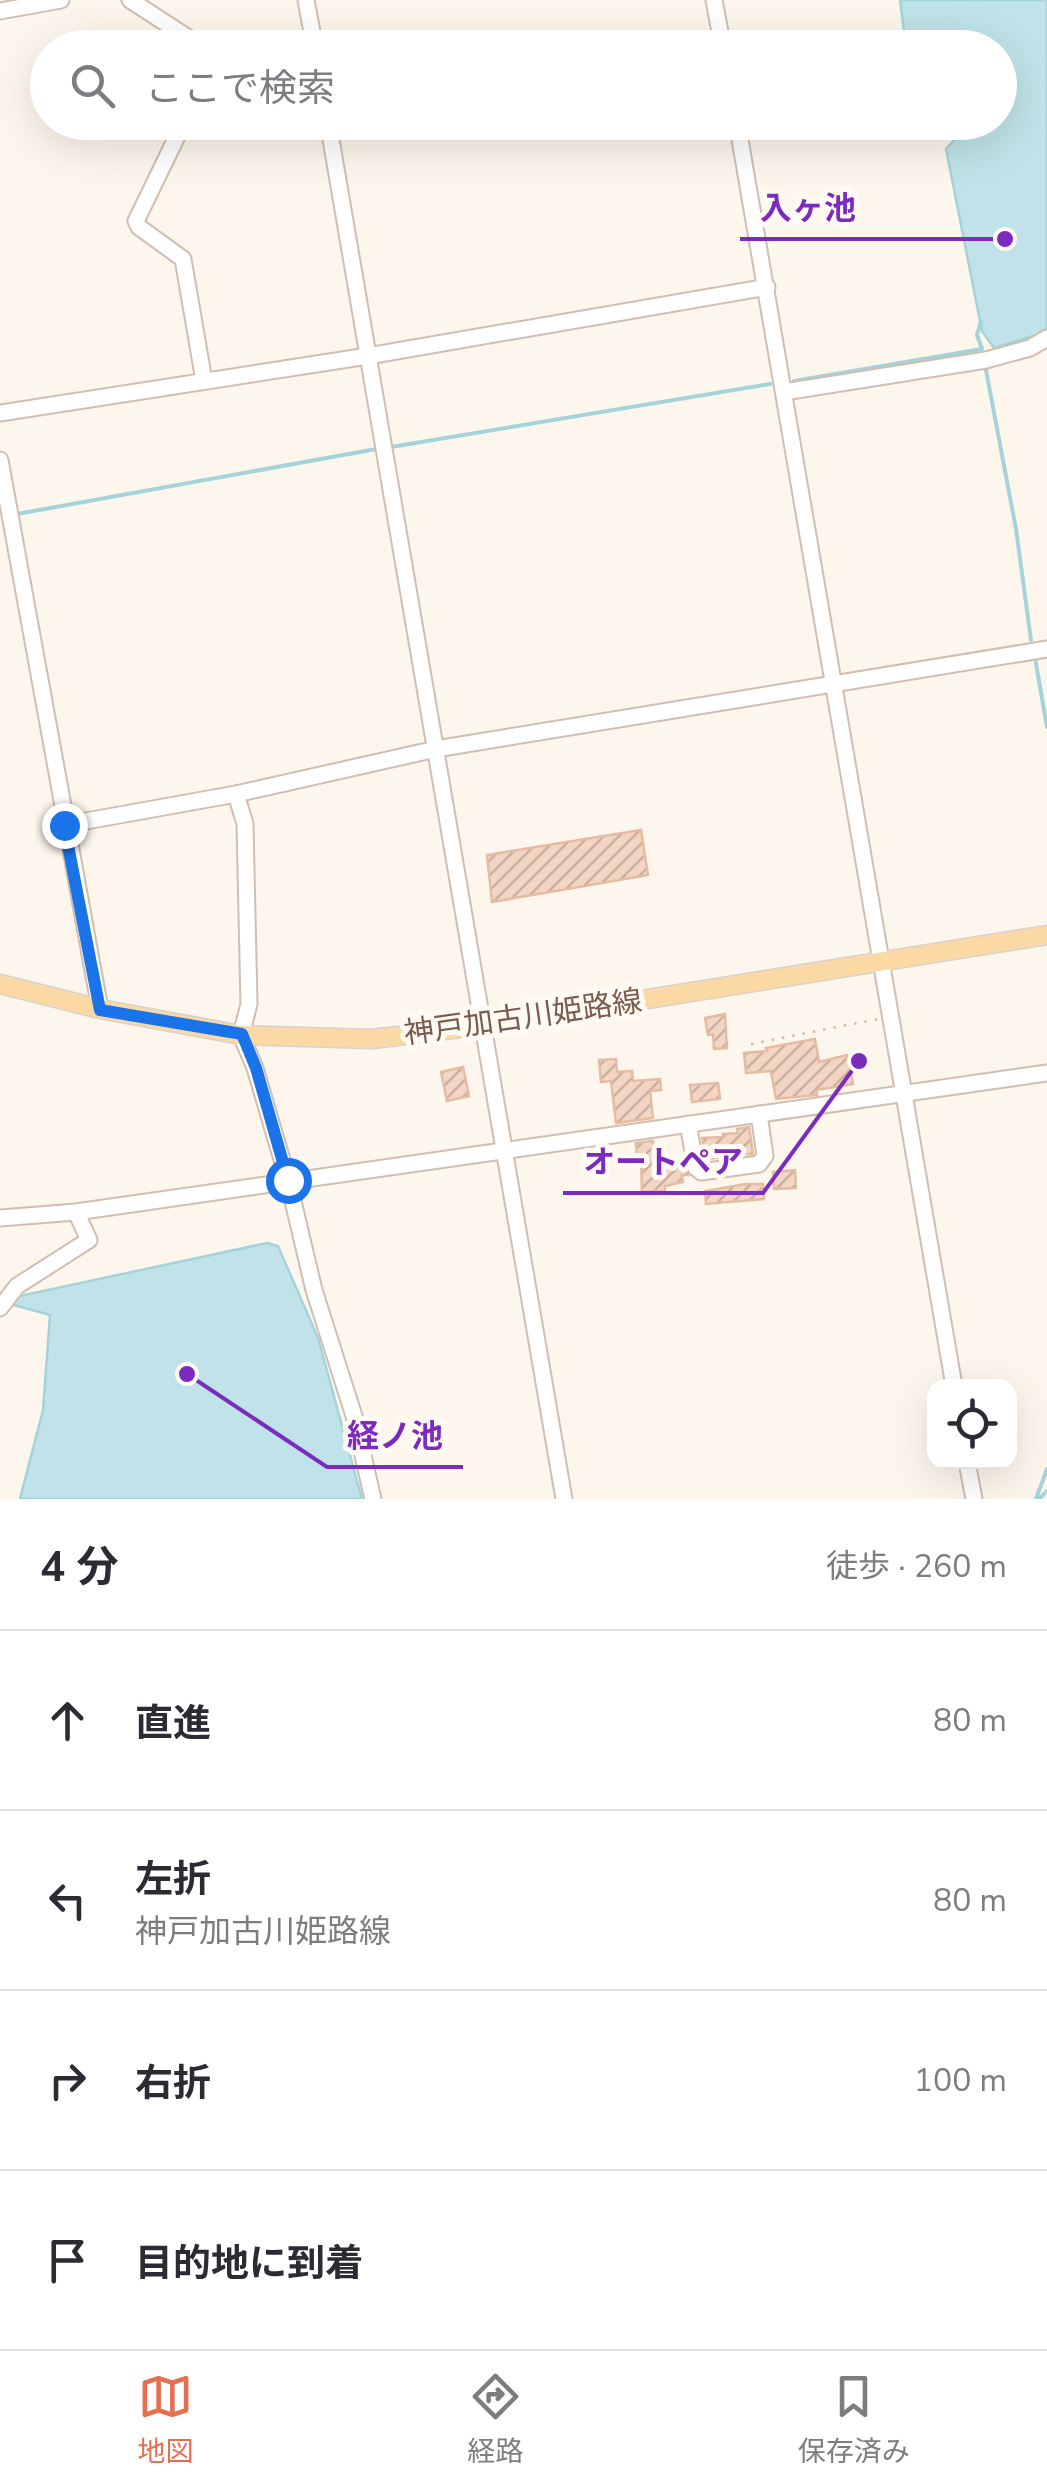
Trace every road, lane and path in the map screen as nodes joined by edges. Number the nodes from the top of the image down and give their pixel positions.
1 (61, 0) edge
2 (130, 0) edge
3 (306, 0) edge
4 (714, 0) edge
5 (0, 11) edge
6 (176, 30) edge
7 (312, 30) edge
8 (720, 30) edge
9 (175, 140) edge
10 (331, 140) edge
11 (740, 140) edge
12 (766, 287) junction
13 (1047, 338) edge
14 (368, 356) junction
15 (204, 381) junction
16 (784, 392) junction
17 (0, 413) edge
18 (0, 460) edge
19 (6, 530) edge
20 (1047, 649) edge
21 (832, 682) junction
22 (436, 749) junction
23 (236, 794) junction
24 (64, 825) junction
25 (1047, 934) edge
26 (879, 962) junction
27 (0, 984) edge
28 (100, 1010) junction
29 (889, 1018) junction
30 (485, 1025) junction
31 (242, 1034) junction
32 (751, 1044) dead end
33 (1047, 1073) edge
34 (903, 1094) junction
35 (759, 1114) junction
36 (688, 1124) junction
37 (505, 1148) junction
38 (288, 1180) junction
39 (76, 1212) junction
40 (0, 1218) edge
41 (0, 1307) edge
42 (953, 1379) edge
43 (969, 1469) edge
44 (372, 1499) edge
45 (564, 1499) edge
46 (974, 1499) edge

1 - 5 street
2 - 6 street
3 - 7 street
4 - 8 street
9 - 15 street
10 - 14 street
11 - 12 street
12 - 14 street
12 - 16 street
13 - 16 street
14 - 15 street
14 - 22 street
15 - 17 street
16 - 21 street
18 - 19 street
19 - 24 street
20 - 21 street
21 - 22 street
21 - 26 street
22 - 23 street
22 - 30 street
23 - 24 street
23 - 31 street
24 - 28 street
25 - 26 main road, 神戸加古川姫路線
26 - 29 street
26 - 30 main road, 神戸加古川姫路線
27 - 28 main road, 神戸加古川姫路線
28 - 31 main road, 神戸加古川姫路線
29 - 32 path
29 - 34 street
30 - 31 main road, 神戸加古川姫路線
30 - 37 street
31 - 38 street
33 - 34 street
34 - 35 street
34 - 42 street
35 - 36 street
35 - 36 street
36 - 37 street
37 - 38 street
37 - 45 street
38 - 39 street
38 - 44 street
39 - 40 street
39 - 41 street
43 - 46 street

